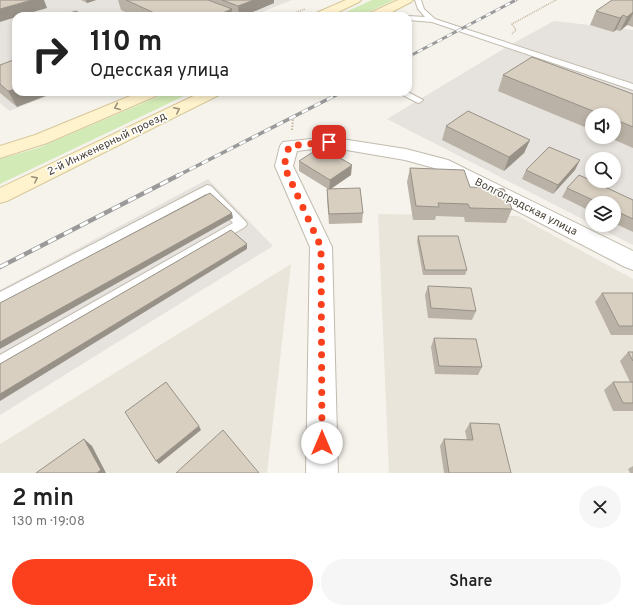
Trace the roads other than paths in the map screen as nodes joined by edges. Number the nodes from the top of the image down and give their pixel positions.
1 (354, 0) edge
2 (407, 0) edge
3 (418, 0) edge
4 (328, 12) edge
5 (382, 12) edge
6 (412, 18) edge
7 (433, 20) junction
8 (633, 87) edge
9 (144, 96) edge
10 (206, 96) edge
11 (410, 96) edge
12 (419, 100) dead end
13 (0, 152) edge
14 (0, 196) edge
15 (633, 261) edge
16 (0, 298) edge
17 (0, 363) edge
18 (322, 473) edge

1 - 4 main road
2 - 5 main road
3 - 7 lane
6 - 7 lane
7 - 8 lane
9 -> 13 main road
14 -> 10 main road, 2-й Инженерный проезд
11 - 12 lane
15 - 18 street, Волгоградская улица
16 - 17 lane

